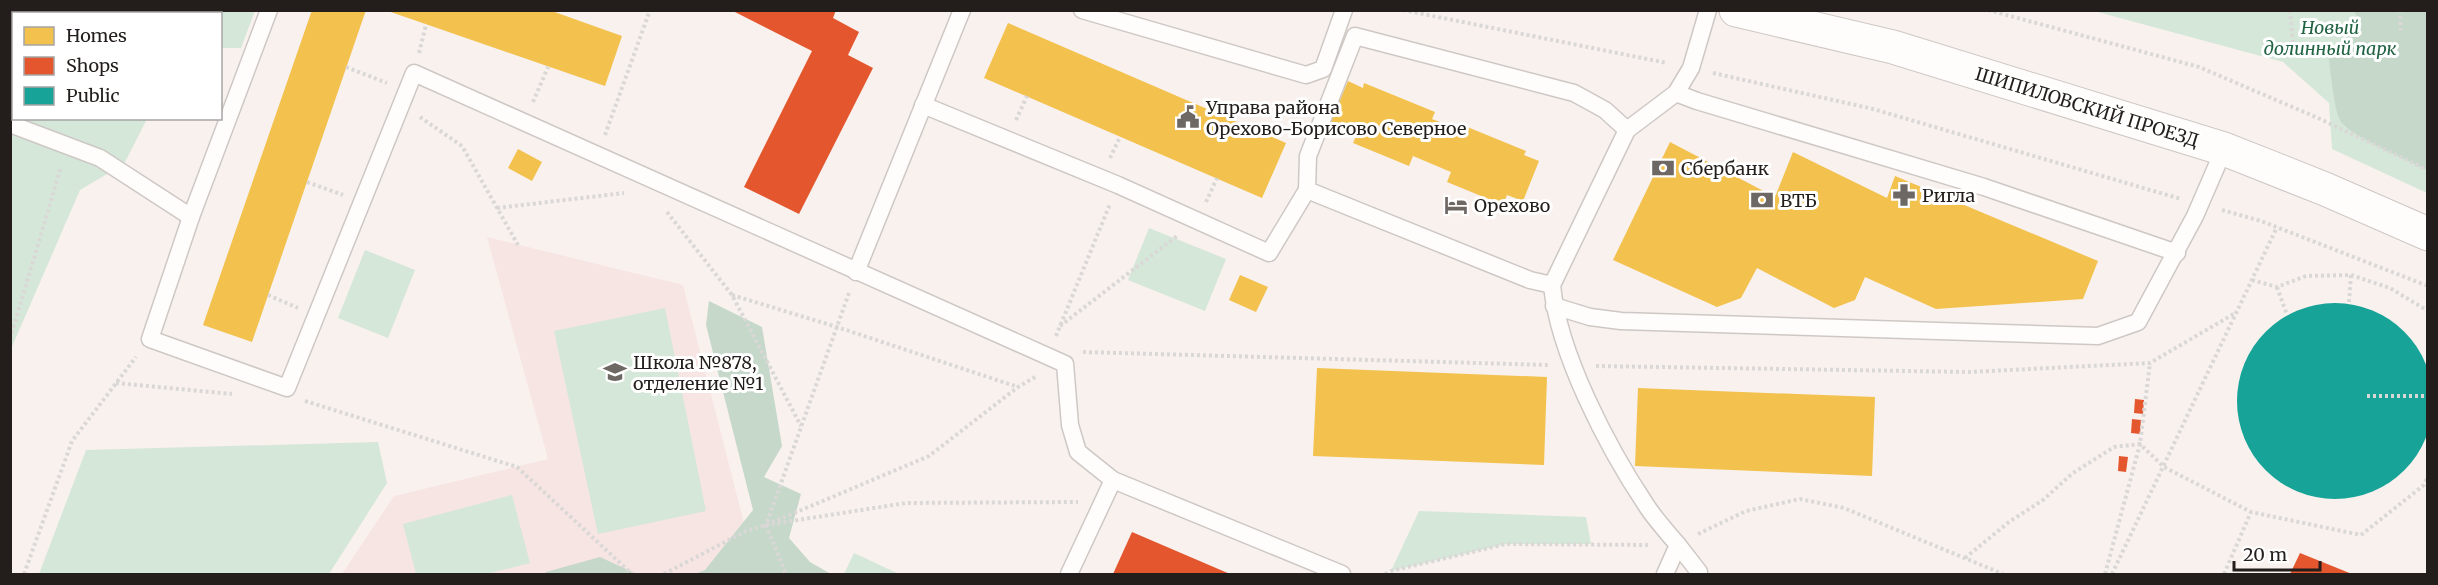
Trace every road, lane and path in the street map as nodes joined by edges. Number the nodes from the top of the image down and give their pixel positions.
1 (269, 10) edge
2 (650, 10) edge
3 (963, 10) edge
4 (1082, 10) edge
5 (1344, 10) edge
6 (1403, 10) edge
7 (1708, 10) edge
8 (1736, 10) edge
9 (1988, 10) edge
10 (2290, 10) edge
11 (2400, 10) edge
12 (2401, 30) dead end
13 (2294, 53) dead end
14 (346, 67) dead end
15 (548, 67) dead end
16 (1691, 68) junction
17 (1676, 93) junction
18 (403, 98) junction
19 (924, 105) junction
20 (523, 122) junction
21 (10, 124) edge
22 (1627, 130) junction
23 (67, 145) junction
24 (2224, 149) junction
25 (598, 156) junction
26 (2427, 170) edge
27 (307, 182) dead end
28 (1118, 185) junction
29 (670, 188) junction
30 (650, 190) junction
31 (1308, 190) junction
32 (361, 202) junction
33 (2201, 204) junction
34 (497, 208) junction
35 (191, 217) junction
36 (1199, 220) junction
37 (2277, 227) junction
38 (2427, 234) edge
39 (518, 245) dead end
40 (2177, 253) junction
41 (856, 272) junction
42 (2351, 275) junction
43 (2252, 280) junction
44 (1552, 285) junction
45 (2427, 286) edge
46 (2277, 287) junction
47 (268, 295) dead end
48 (732, 295) junction
49 (2349, 302) dead end
50 (1554, 306) junction
51 (2427, 311) edge
52 (2237, 312) junction
53 (316, 315) junction
54 (2287, 315) dead end
55 (1060, 326) junction
56 (837, 327) junction
57 (10, 339) edge
58 (150, 339) junction
59 (1085, 351) dead end
60 (1054, 358) junction
61 (2150, 363) junction
62 (1573, 365) junction
63 (116, 383) junction
64 (1018, 387) junction
65 (235, 394) dead end
66 (2367, 396) dead end
67 (2427, 396) edge
68 (294, 400) dead end
69 (801, 427) junction
70 (2140, 444) junction
71 (2164, 467) junction
72 (2427, 476) edge
73 (1113, 480) junction
74 (2426, 486) edge
75 (1102, 502) junction
76 (2251, 512) junction
77 (766, 525) junction
78 (1678, 545) junction
79 (1964, 558) dead end
80 (1322, 571) edge
81 (1699, 572) dead end
82 (24, 574) edge
83 (632, 574) edge
84 (664, 574) edge
85 (786, 574) edge
86 (1069, 574) edge
87 (1342, 574) edge
88 (1665, 574) edge
89 (2105, 574) edge
90 (2112, 574) edge
91 (2224, 574) edge

1 - 35 lane
2 - 25 path
3 - 19 lane
4 - 5 lane
6 - 16 path
7 - 16 lane
8 - 24 main road, ШИПИЛОВСКИЙ ПРОЕЗД
9 - 26 path
10 - 13 path
11 - 12 path
14 - 18 path
15 - 20 path
16 - 17 lane
16 - 33 path
17 - 22 lane
17 - 40 lane
18 - 20 lane
18 - 32 lane
18 - 34 path
19 - 28 lane
19 - 41 lane
20 - 25 lane
21 - 23 lane
22 - 31 lane
22 - 44 lane
23 - 35 lane
23 - 57 path
24 - 33 lane
24 - 38 main road, ШИПИЛОВСКИЙ ПРОЕЗД
25 - 29 lane
27 - 32 path
28 - 36 lane
28 - 55 path
29 - 30 path
29 - 41 lane
30 - 34 path
30 - 48 path
31 - 36 lane
31 - 44 lane
32 - 53 lane
33 - 37 path
33 - 40 lane
34 - 39 path
35 - 58 lane
36 - 55 path
37 - 43 path
37 - 45 path
40 - 50 lane
41 - 56 path
41 - 60 lane
42 - 46 path
42 - 49 path
42 - 51 path
43 - 46 path
43 - 52 path
44 - 50 lane
46 - 54 path
47 - 53 path
48 - 56 path
48 - 69 path
50 - 62 lane
52 - 61 path
52 - 71 path
53 - 58 lane
55 - 60 path
56 - 64 path
56 - 69 path
58 - 63 path
59 - 62 path
60 - 64 path
60 - 73 lane
61 - 62 path
61 - 70 path
62 - 78 lane
63 - 65 path
63 - 82 path
64 - 77 path
66 - 67 path
68 - 83 path
69 - 77 path
70 - 71 path
70 - 79 path
70 - 89 path
71 - 76 path
71 - 90 path
72 - 74 path
73 - 75 lane
73 - 80 lane
74 - 76 path
75 - 77 path
75 - 86 lane
76 - 91 path
77 - 84 path
77 - 85 path
78 - 81 lane
78 - 88 lane
80 - 87 lane

